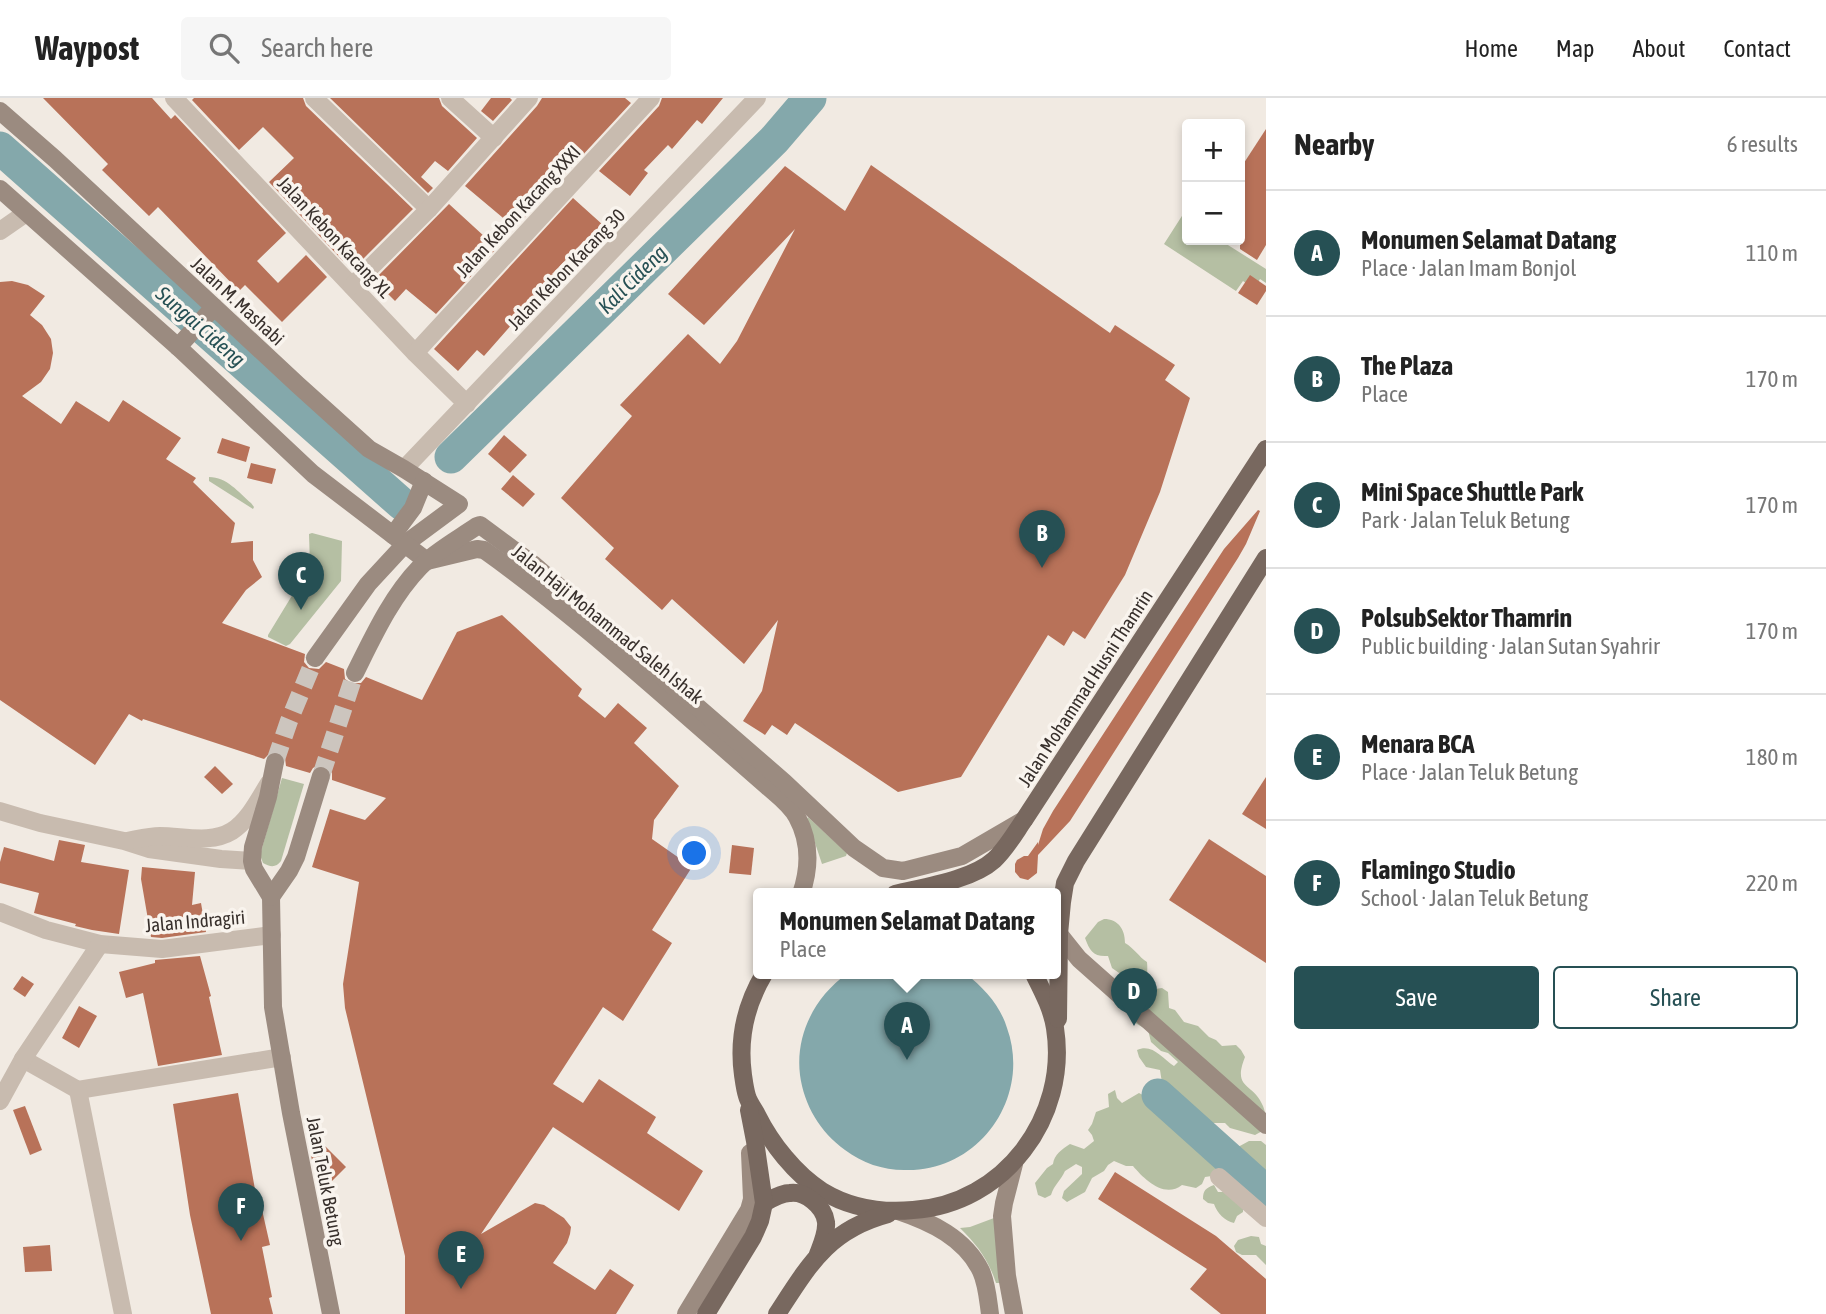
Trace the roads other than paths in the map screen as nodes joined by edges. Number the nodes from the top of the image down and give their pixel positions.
1 (174, 98) edge
2 (314, 98) edge
3 (450, 98) edge
4 (529, 98) edge
5 (651, 98) edge
6 (757, 98) edge
7 (0, 111) edge
8 (494, 138) junction
9 (0, 189) edge
10 (429, 209) junction
11 (26, 213) junction
12 (0, 231) edge
13 (352, 286) junction
14 (210, 312) junction
15 (183, 342) junction
16 (415, 353) junction
17 (467, 404) junction
18 (1266, 449) edge
19 (404, 468) junction
20 (424, 481) junction
21 (399, 540) junction
22 (1266, 558) edge
23 (427, 561) junction
24 (314, 658) tunnel mouth
25 (355, 673) tunnel mouth
26 (321, 776) tunnel mouth
27 (0, 811) edge
28 (1024, 820) junction
29 (124, 841) junction
30 (252, 861) junction
31 (803, 888) edge
32 (919, 888) edge
33 (271, 897) junction
34 (0, 912) edge
35 (1061, 917) edge
36 (272, 935) junction
37 (1061, 936) edge
38 (100, 944) junction
39 (761, 979) edge
40 (1037, 979) edge
41 (1058, 979) edge
42 (1057, 1052) junction
43 (282, 1057) junction
44 (23, 1059) junction
45 (78, 1090) junction
46 (746, 1095) junction
47 (0, 1101) edge
48 (1266, 1125) edge
49 (752, 1130) junction
50 (1014, 1164) junction
51 (1219, 1177) dead end
52 (764, 1203) junction
53 (898, 1211) junction
54 (1266, 1218) edge
55 (818, 1254) junction
56 (123, 1314) edge
57 (331, 1314) edge
58 (686, 1314) edge
59 (706, 1314) edge
60 (777, 1314) edge
61 (990, 1314) edge
62 (1014, 1314) edge

1 - 13 street, Jalan Kebon Kacang XL
2 - 10 street
3 - 8 street
4 - 8 street
5 - 16 street, Jalan Kebon Kacang XXXI
6 - 17 street, Jalan Kebon Kacang 30
7 - 14 street, Jalan M. Mashabi
8 - 10 street
9 - 11 street
10 - 13 street
11 - 12 street
11 - 15 street
13 - 16 street, Jalan Kebon Kacang XL
14 - 15 street
14 - 19 street, Jalan M. Mashabi
15 - 21 street
16 - 17 street, Jalan Kebon Kacang XL
17 - 19 street, Jalan Kebon Kacang 30
18 - 28 main road, Jalan Mohammad Husni Thamrin
19 - 20 street, Jalan M. Mashabi
20 - 21 street
20 - 21 street, Jalan M. Mashabi
21 - 23 street
21 - 24 street
22 - 35 main road
23 - 25 street
23 - 28 street, Jalan Haji Mohammad Saleh Ishak
23 - 31 street, Jalan Haji Mohammad Saleh Ishak
26 - 33 street
27 - 29 street
28 - 32 main road, Jalan Mohammad Husni Thamrin
29 - 30 street
29 - 30 street
30 - 33 street, Jalan Teluk Betung
33 - 36 street, Jalan Teluk Betung
34 - 38 street, Jalan Indragiri
36 - 38 street, Jalan Indragiri
36 - 43 street, Jalan Teluk Betung
37 - 48 street
38 - 44 street
39 - 46 main road
40 - 42 main road
41 - 42 main road
42 - 50 main road
43 - 45 street
43 - 57 street, Jalan Teluk Betung
44 - 45 street
44 - 47 street
45 - 56 street
46 - 49 main road
46 - 53 main road
49 - 52 main road
49 - 58 street
50 - 53 main road
50 - 62 street
51 - 54 street
52 - 55 main road
52 - 59 main road
53 - 55 main road
53 - 61 street
55 - 60 main road

